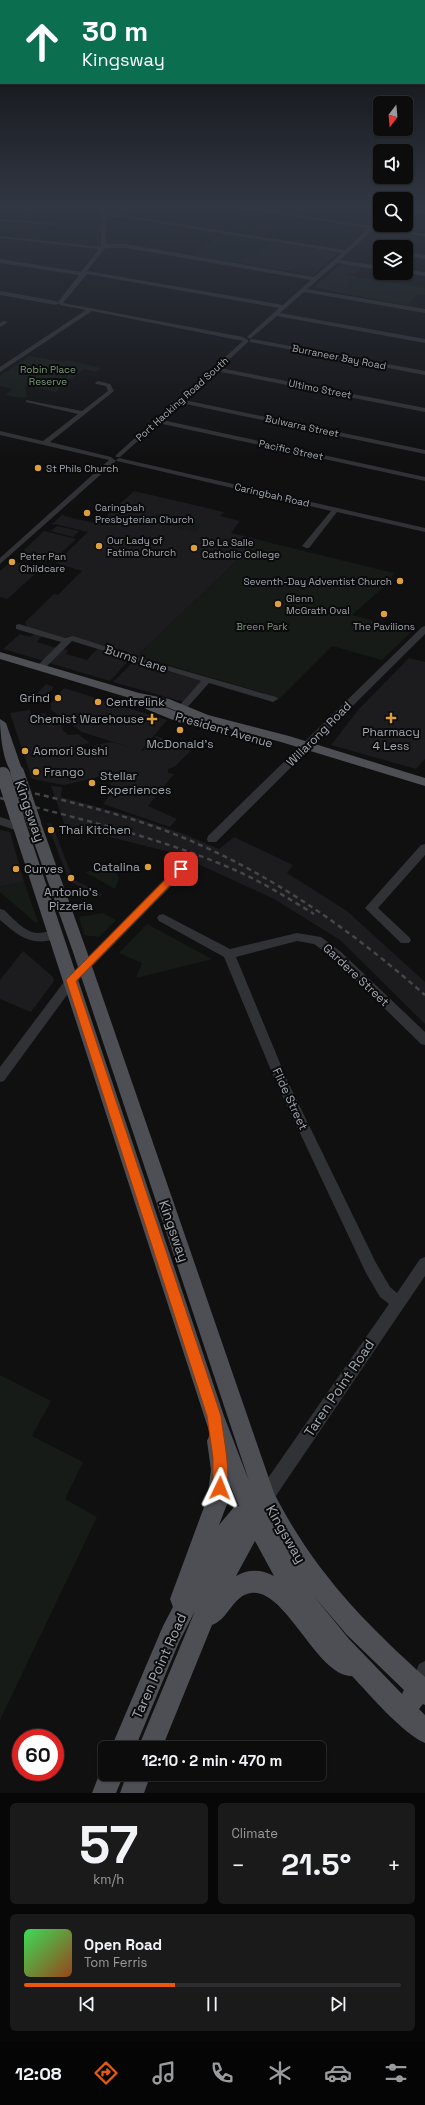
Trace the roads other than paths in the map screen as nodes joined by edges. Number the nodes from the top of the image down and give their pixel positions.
1 (69, 292) edge
2 (188, 292) edge
3 (302, 292) edge
4 (314, 292) edge
5 (0, 293) edge
6 (60, 303) junction
7 (284, 308) junction
8 (90, 310) junction
9 (425, 311) edge
10 (277, 314) junction
11 (248, 340) junction
12 (425, 340) edge
13 (215, 369) junction
14 (0, 370) edge
15 (425, 373) edge
16 (98, 383) dead end
17 (28, 401) dead end
18 (179, 401) junction
19 (425, 410) edge
20 (84, 413) junction
21 (156, 421) junction
22 (0, 433) edge
23 (45, 443) junction
24 (425, 452) edge
25 (114, 459) junction
26 (425, 479) edge
27 (335, 510) junction
28 (425, 530) edge
29 (306, 546) dead end
30 (0, 562) edge
31 (19, 627) dead end
32 (425, 629) edge
33 (67, 641) junction
34 (1, 658) edge
35 (37, 671) junction
36 (206, 680) junction
37 (273, 699) dead end
38 (182, 708) junction
39 (0, 722) edge
40 (211, 726) junction
41 (303, 749) junction
42 (1, 770) edge
43 (423, 784) edge
44 (0, 821) edge
45 (19, 823) junction
46 (212, 839) dead end
47 (425, 848) edge
48 (181, 869) dead end
49 (0, 913) edge
50 (163, 918) dead end
51 (55, 935) junction
52 (404, 940) dead end
53 (229, 954) junction
54 (84, 965) junction
55 (71, 980) junction
56 (425, 1040) edge
57 (0, 1077) edge
58 (425, 1264) edge
59 (398, 1303) junction
60 (214, 1416) junction
61 (259, 1505) junction
62 (171, 1634) junction
63 (190, 1648) junction
64 (366, 1675) junction
65 (423, 1684) edge
66 (404, 1712) junction
67 (425, 1731) edge
68 (126, 1741) edge
69 (153, 1741) edge
70 (109, 1781) edge
71 (137, 1781) edge
72 (104, 1793) edge
73 (132, 1793) edge

1 - 6 street
2 - 7 street
3 - 7 street, Port Hacking Road South
4 - 9 street
5 - 6 street, Burraneer Bay Road
6 - 8 street, Burraneer Bay Road
7 - 10 street, Port Hacking Road South
8 - 11 street, Burraneer Bay Road
8 - 14 street
10 - 11 street, Port Hacking Road South
10 - 12 street
11 - 13 street, Port Hacking Road South
11 - 15 street, Burraneer Bay Road
13 - 18 street, Port Hacking Road South
13 - 19 street, Ultimo Street
16 - 20 street
17 - 20 street
18 - 21 street, Port Hacking Road South
18 - 24 street, Bulwarra Street
20 - 23 street
21 - 25 street, Port Hacking Road South
21 - 26 street, Pacific Street
22 - 23 street, Caringbah Road
23 - 25 street, Caringbah Road
25 - 27 street, Caringbah Road
25 - 30 street, Port Hacking Road South
27 - 28 street, Caringbah Road
27 - 29 street
31 - 33 street, Burns Lane
32 - 41 street, Willarong Road
33 - 35 street
33 - 36 street, Burns Lane
34 - 35 main road, President Avenue
35 - 38 main road, President Avenue
35 - 40 main road, President Avenue
36 - 37 street, Burns Lane
36 - 38 street
38 - 40 main road
38 - 41 main road, President Avenue
39 - 54 main road, Kingsway, bridge
40 - 41 main road, President Avenue
41 - 43 main road, President Avenue
41 - 46 street, Willarong Road
42 - 45 main road, Kingsway, bridge
44 - 45 street
45 - 51 main road, Kingsway
47 - 52 street
48 - 54 street
49 - 51 street
50 - 53 street
51 - 55 main road, Kingsway
53 - 56 street, Gardere Street
53 - 59 street, Flide Street
54 - 55 street
54 - 61 main road, Kingsway
55 - 57 street
55 - 60 main road, Kingsway
58 - 59 street, Taren Point Road
59 - 61 street, Taren Point Road
60 - 61 main road, Kingsway
60 - 62 main road
61 - 62 main road, Taren Point Road
61 - 63 main road, Taren Point Road
61 - 64 main road, Kingsway
61 - 65 main road, Kingsway
62 - 68 main road, Taren Point Road
63 - 64 main road
63 - 69 main road, Taren Point Road
64 - 66 main road, Kingsway
65 - 66 main road
66 - 67 main road, Kingsway
70 - 72 main road
71 - 73 main road

